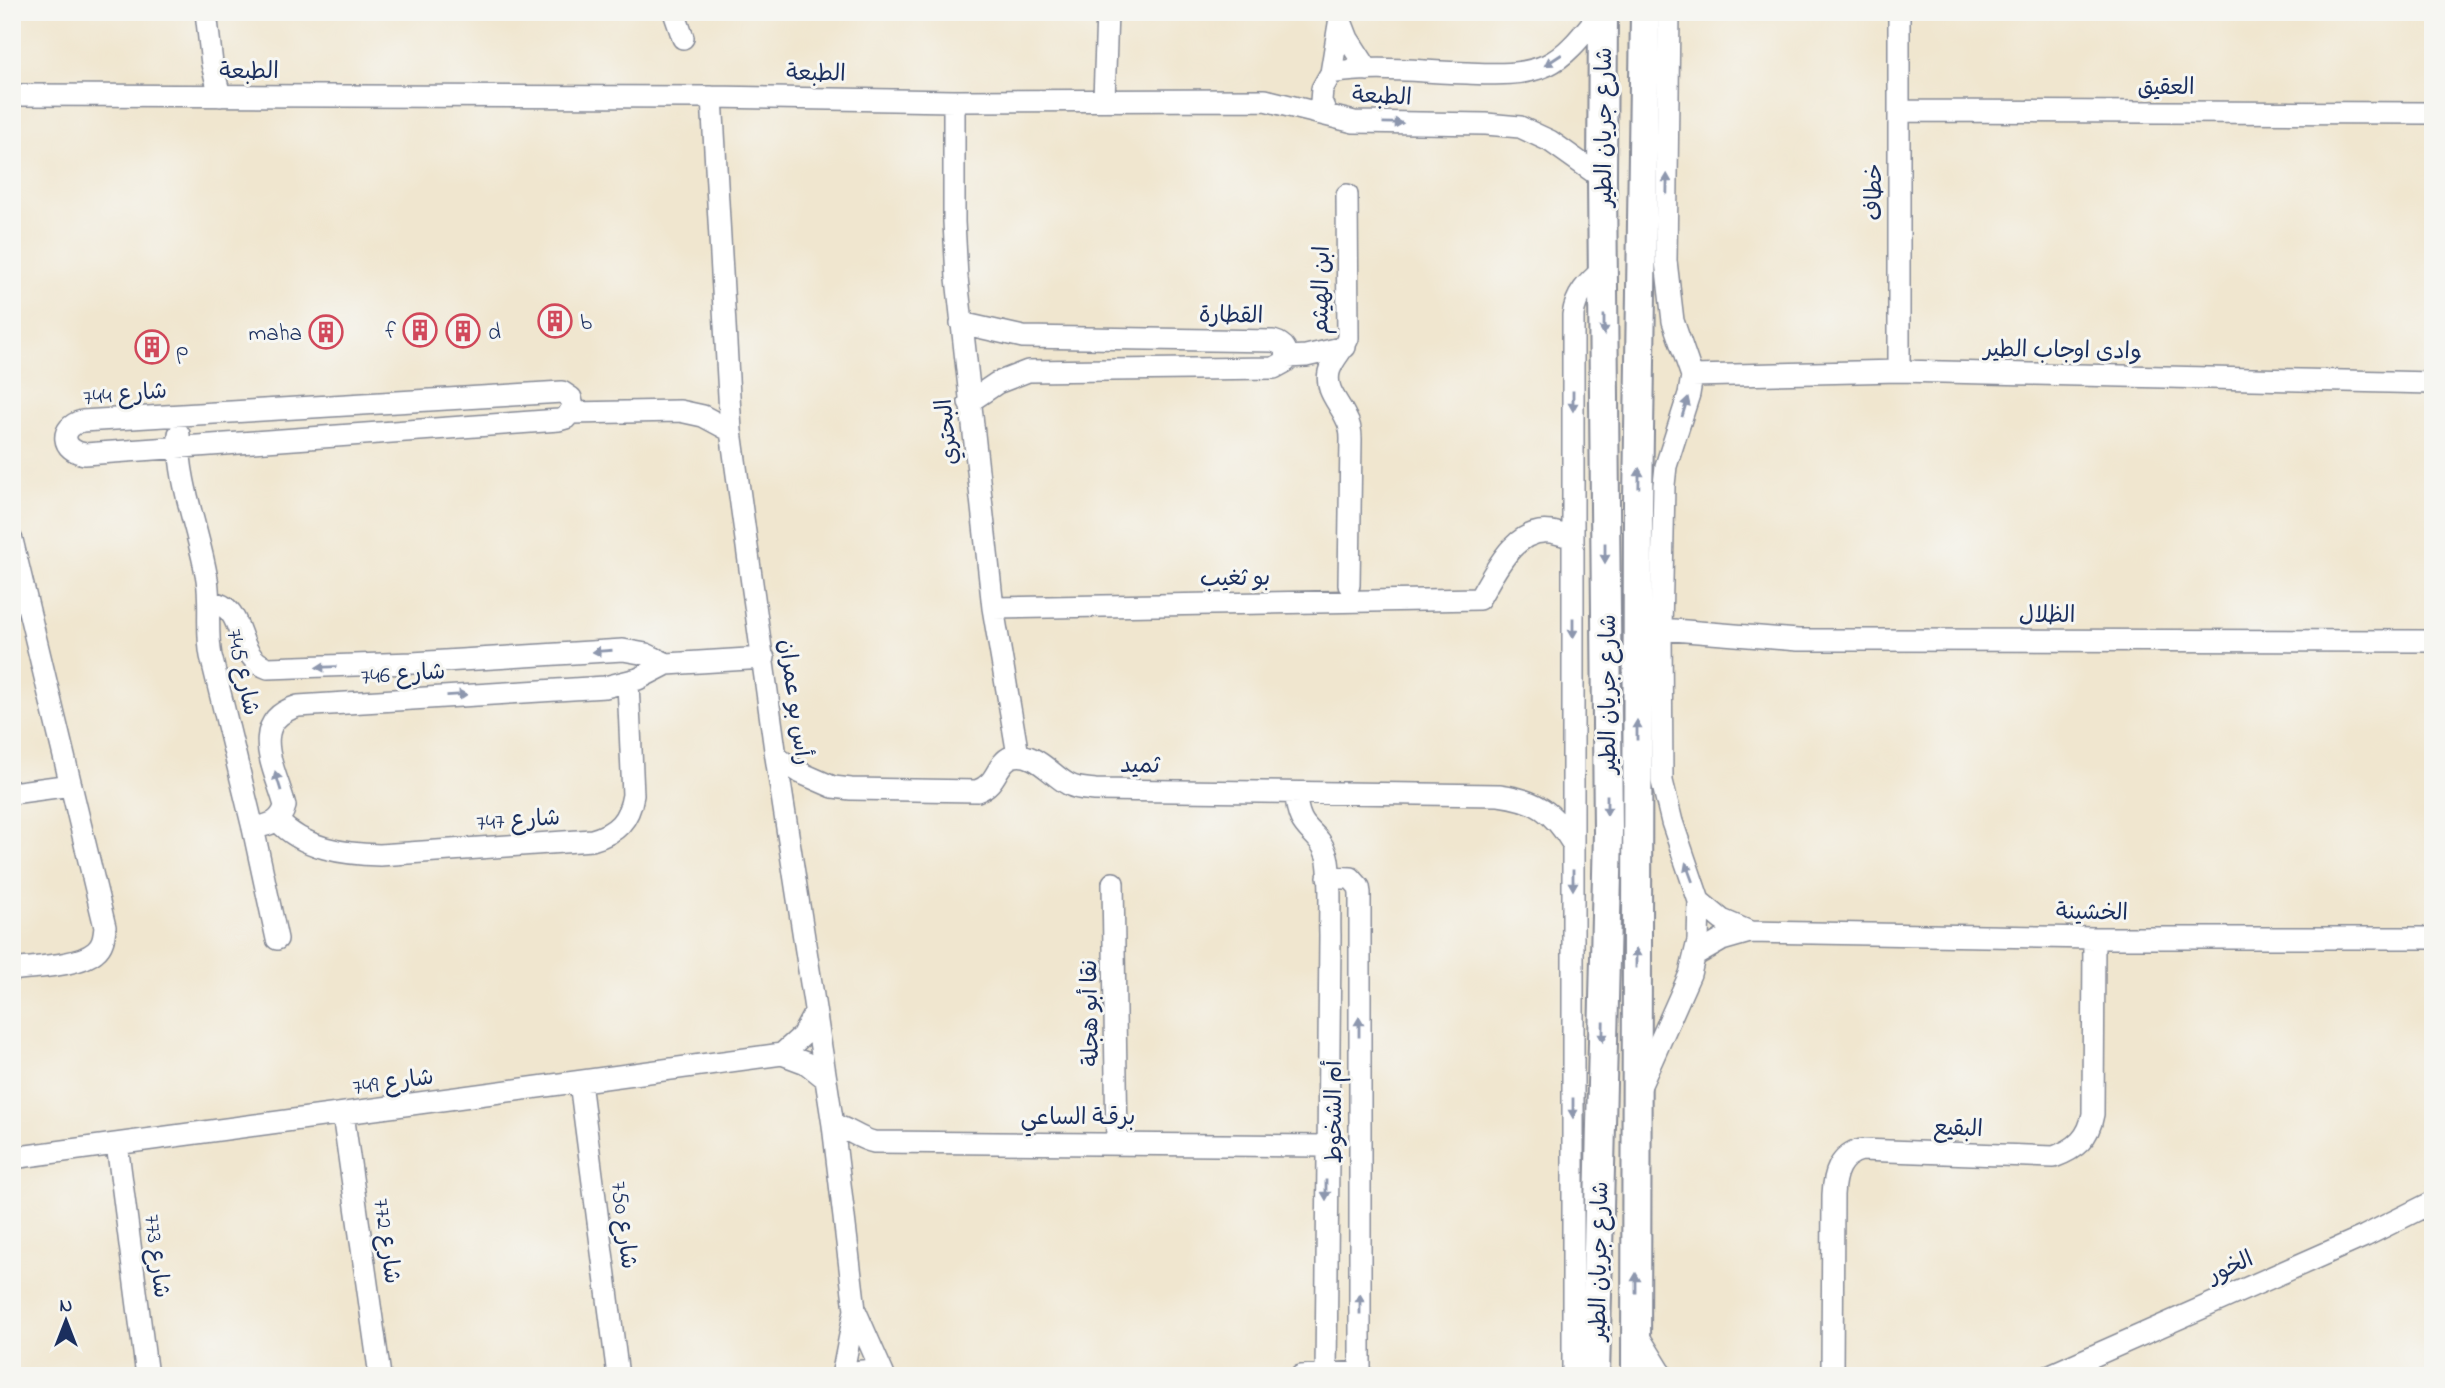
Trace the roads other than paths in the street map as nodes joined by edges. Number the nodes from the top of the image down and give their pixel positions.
1 (206, 12) edge
2 (674, 12) edge
3 (1107, 12) edge
4 (1602, 12) edge
5 (1646, 12) edge
6 (1669, 12) edge
7 (1899, 12) edge
8 (1341, 16) edge
9 (683, 38) dead end
10 (1368, 70) junction
11 (1331, 72) junction
12 (12, 95) edge
13 (220, 96) junction
14 (712, 97) junction
15 (1104, 100) junction
16 (954, 101) junction
17 (1603, 104) junction
18 (1644, 105) junction
19 (1900, 111) junction
20 (1326, 113) junction
21 (2433, 113) edge
22 (1602, 178) junction
23 (1347, 195) dead end
24 (1603, 271) junction
25 (961, 323) junction
26 (1345, 347) junction
27 (1287, 357) junction
28 (1899, 371) junction
29 (1692, 376) junction
30 (2433, 383) edge
31 (969, 402) junction
32 (571, 413) junction
33 (182, 415) junction
34 (731, 431) junction
35 (179, 447) junction
36 (1573, 538) junction
37 (13, 543) edge
38 (1349, 585) dead end
39 (209, 602) junction
40 (993, 608) junction
41 (1661, 629) junction
42 (2433, 642) edge
43 (764, 659) junction
44 (412, 663) junction
45 (667, 664) junction
46 (628, 683) junction
47 (414, 698) junction
48 (1018, 755) junction
49 (776, 757) junction
50 (1573, 780) junction
51 (71, 785) junction
52 (12, 793) edge
53 (1296, 793) junction
54 (1536, 803) junction
55 (278, 821) junction
56 (253, 828) junction
57 (1573, 844) junction
58 (1328, 877) junction
59 (1113, 883) dead end
60 (1699, 901) junction
61 (1750, 932) junction
62 (1360, 934) junction
63 (1330, 935) junction
64 (2094, 938) junction
65 (2433, 938) edge
66 (277, 939) dead end
67 (1696, 955) junction
68 (12, 970) edge
69 (815, 1012) junction
70 (782, 1054) junction
71 (1328, 1072) junction
72 (1359, 1072) junction
73 (826, 1079) junction
74 (580, 1082) junction
75 (1635, 1097) junction
76 (343, 1114) junction
77 (833, 1125) junction
78 (1117, 1142) junction
79 (117, 1144) junction
80 (1326, 1146) junction
81 (12, 1158) edge
82 (2433, 1202) edge
83 (1585, 1234) junction
84 (855, 1310) junction
85 (1636, 1332) junction
86 (1326, 1375) edge
87 (148, 1376) edge
88 (380, 1376) edge
89 (618, 1376) edge
90 (844, 1376) edge
91 (884, 1376) edge
92 (1301, 1376) edge
93 (1573, 1376) edge
94 (1595, 1376) edge
95 (1636, 1376) edge
96 (1663, 1376) edge
97 (1832, 1376) edge
98 (2048, 1376) edge

1 - 13 street
2 - 9 street
3 - 15 street
4 -> 10 street, الطبعة
4 - 17 street, شارع جريان الطير
5 - 18 street, شارع جريان الطير
29 -> 6 street
7 - 19 street, خطاف
8 - 10 street
8 - 11 street
10 - 11 street, الطبعة
11 - 20 street
12 - 13 street, الطبعة
13 - 14 street, الطبعة
14 - 16 street, الطبعة
14 - 34 street, رأس بو عمران
15 - 16 street, الطبعة
15 - 20 street, الطبعة
16 - 25 street, البحتري
17 - 18 street
17 - 22 street, شارع جريان الطير
75 -> 18 street, شارع جريان الطير
19 - 21 street, العقيق
19 - 28 street, خطاف
20 -> 22 street, الطبعة
22 - 24 street, شارع جريان الطير
23 - 26 street, ابن الهيثم
24 -> 36 street
24 -> 83 street, شارع جريان الطير
25 - 27 street, القطارة
25 - 31 street, البحتري
26 - 27 street
26 - 38 street, ابن الهيثم
27 - 31 street
28 - 29 street, وادى اوجاب الطير
28 - 30 street, وادى اوجاب الطير
41 -> 29 street, شارع جريان الطير
31 - 40 street, البحتري
32 - 33 street, شارع 744
32 - 34 street, شارع 744
32 - 35 street, شارع 744
33 - 35 street, شارع 745
33 - 35 street, شارع 744
34 - 43 street, رأس بو عمران
35 - 39 street, شارع 745
36 - 40 street, بو ثغيب
36 -> 50 street
37 - 51 street
44 -> 39 street, شارع 746
39 - 56 street, شارع 745
40 - 48 street, البحتري
41 - 42 street, الظلال
60 -> 41 street, شارع جريان الطير
43 - 45 street, شارع 746
43 - 49 street, رأس بو عمران
45 -> 44 street, شارع 746
44 - 47 street
45 - 46 street, شارع 746
47 -> 46 street, شارع 746
46 - 55 street, شارع 747
55 -> 47 street, شارع 746
48 - 49 street
48 - 53 street, ثميد
49 - 69 street, رأس بو عمران
50 - 54 street
50 - 57 street
51 - 52 street
51 - 68 street
53 - 54 street, ثميد
53 - 58 street, أم الشخوط
54 - 57 street
55 - 56 street
56 - 66 street, شارع 745
57 -> 83 street
58 - 62 street, أم الشخوط
58 - 63 street, أم الشخوط
59 - 78 street, نقا أبو هجلة
60 - 61 street, الخشينة
60 - 67 street, شارع جريان الطير
61 - 64 street, الخشينة
61 - 67 street, الخشينة
62 - 63 street
72 -> 62 street, أم الشخوط
63 - 71 street, أم الشخوط
64 - 65 street, الخشينة
64 - 97 street, البقيع
67 - 75 street, شارع جريان الطير
69 - 70 street
69 - 73 street, رأس بو عمران
70 - 73 street
70 - 74 street, شارع 749
71 - 72 street
71 - 80 street, أم الشخوط
86 -> 72 street, أم الشخوط
73 - 77 street, رأس بو عمران
74 - 76 street, شارع 749
74 - 89 street, شارع 750
85 -> 75 street, شارع جريان الطير
76 - 79 street, شارع 749
76 - 88 street, شارع 772
77 - 78 street, برقـة الساعي
77 - 84 street, رأس بو عمران
78 - 80 street, برقـة الساعي
79 - 81 street, شارع 749
79 - 87 street, شارع 773
80 -> 86 street, أم الشخوط
82 - 98 street, الخور
83 - 93 street
83 - 94 street, شارع جريان الطير
84 - 90 street, رأس بو عمران
84 - 91 street, رأس بو عمران
85 - 95 street, شارع جريان الطير
85 - 96 street
86 - 92 street
90 - 91 street

